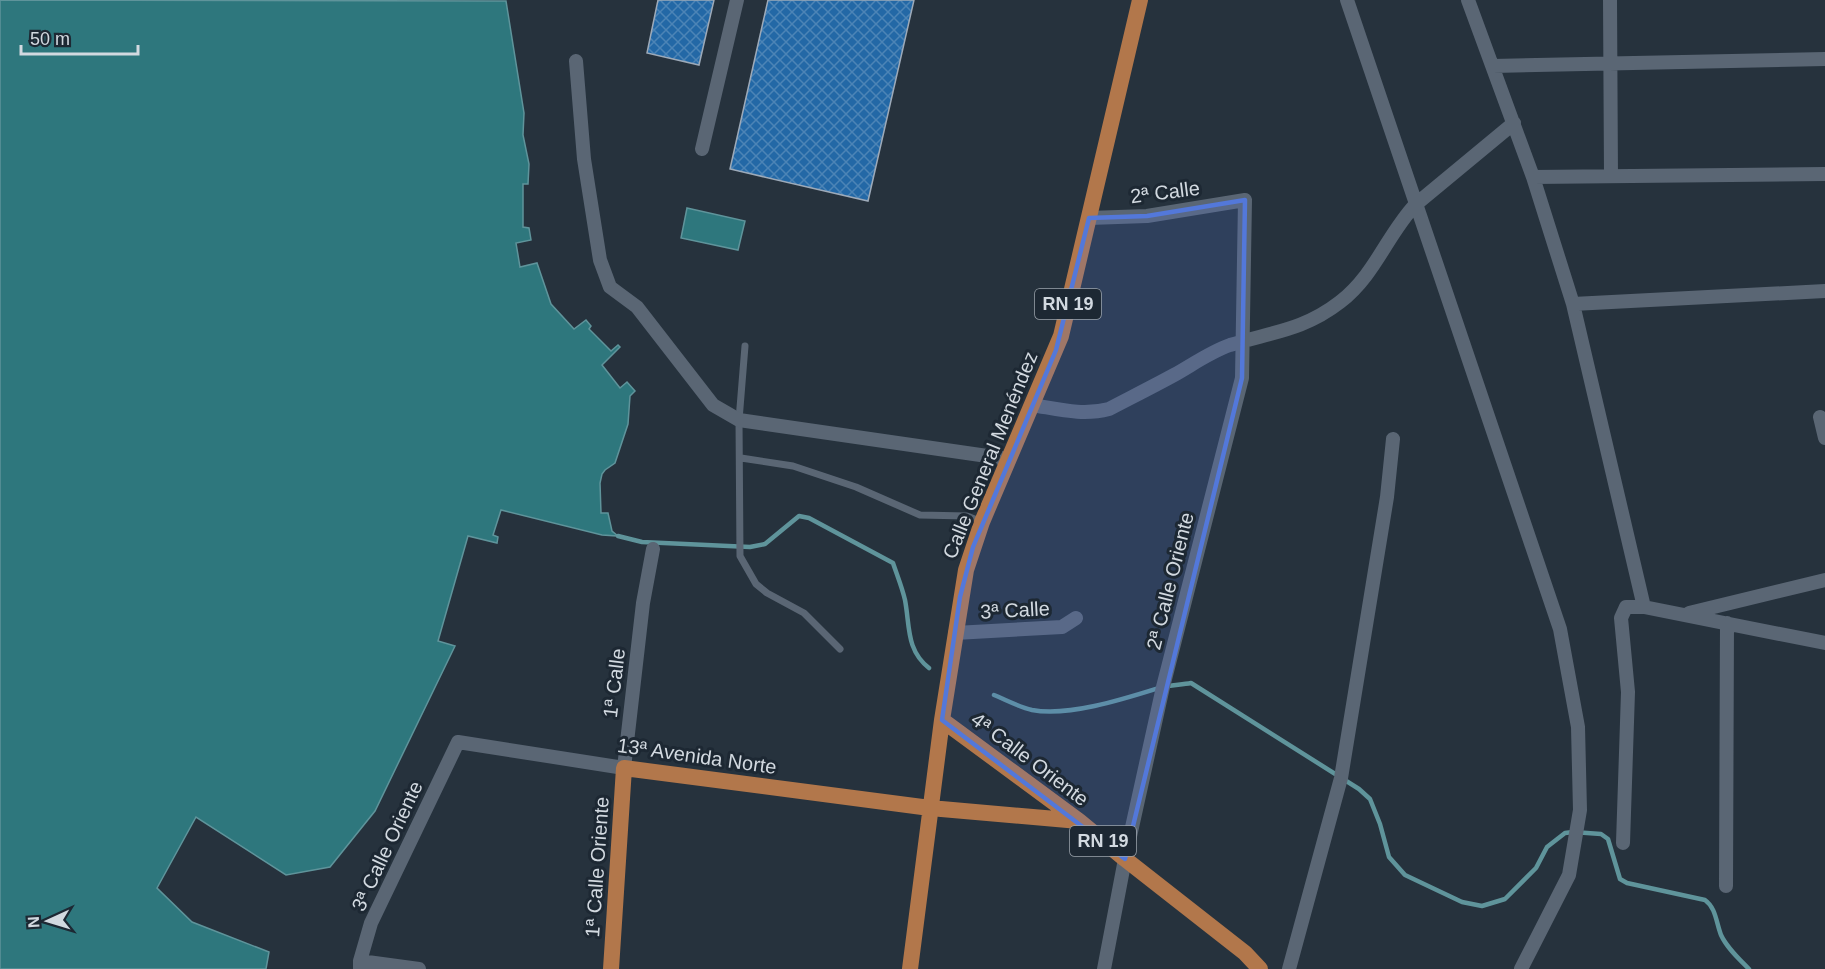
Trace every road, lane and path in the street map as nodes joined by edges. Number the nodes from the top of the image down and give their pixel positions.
1 (737, 0) edge
2 (1140, 0) edge
3 (1347, 0) edge
4 (1468, 0) edge
5 (1610, 0) edge
6 (1825, 59) edge
7 (576, 61) dead end
8 (1610, 64) junction
9 (1493, 66) junction
10 (1514, 123) junction
11 (702, 149) dead end
12 (1825, 174) edge
13 (1611, 176) junction
14 (1533, 177) junction
15 (1245, 200) joint
16 (1415, 205) junction
17 (1089, 218) junction
18 (1825, 291) edge
19 (1573, 304) junction
20 (1242, 343) junction
21 (745, 346) dead end
22 (1032, 405) junction
23 (1820, 417) dead end
24 (739, 420) junction
25 (1825, 438) edge
26 (1393, 439) dead end
27 (741, 458) junction
28 (1008, 459) junction
29 (982, 522) junction
30 (653, 549) dead end
31 (1825, 580) edge
32 (1644, 607) junction
33 (1684, 615) junction
34 (1076, 618) dead end
35 (1727, 623) junction
36 (955, 633) junction
37 (1825, 643) edge
38 (840, 649) dead end
39 (942, 720) junction
40 (458, 742) joint
41 (624, 768) junction
42 (930, 808) junction
43 (1079, 821) junction
44 (1623, 843) dead end
45 (1125, 859) junction
46 (1726, 886) dead end
47 (360, 965) edge
48 (418, 969) edge
49 (611, 969) edge
50 (910, 969) edge
51 (1104, 969) edge
52 (1260, 969) edge
53 (1288, 969) edge
54 (1521, 969) edge

1 - 11 street
2 - 17 main road, Calle General Menéndez / RN 19
3 - 16 street
4 - 9 street
5 - 8 street
6 - 8 street
7 - 24 street
8 - 9 street
8 - 13 street
9 - 10 street
10 - 14 street
10 - 16 street
12 - 13 street
13 - 14 street
14 - 19 street
15 - 17 street, 2ª Calle
15 - 20 street, 2ª Calle Oriente
16 - 20 street
16 - 54 street
17 - 22 main road, Calle General Menéndez / RN 19
18 - 19 street
19 - 32 street
20 - 22 street
20 - 45 street, 2ª Calle Oriente
21 - 24 lane
22 - 28 main road, Calle General Menéndez / RN 19
23 - 25 street
24 - 27 lane
24 - 28 street
26 - 53 street
27 - 29 lane
27 - 38 lane
28 - 29 main road, Calle General Menéndez / RN 19
29 - 36 main road, Calle General Menéndez / RN 19
30 - 41 street, 1ª Calle
31 - 33 street
32 - 33 street
32 - 44 street
33 - 35 street
34 - 36 street, 3ª Calle
35 - 37 street
35 - 46 street
36 - 39 main road, Calle General Menéndez / RN 19
39 - 42 main road, Calle General Menéndez
39 - 43 main road, 4ª Calle Oriente / RN 19
40 - 41 street, 13ª Avenida Norte
40 - 47 street, 3ª Calle Oriente
41 - 42 main road, 13ª Avenida Norte
41 - 49 main road, 1ª Calle Oriente
42 - 43 main road, 13ª Avenida Norte
42 - 50 main road, Calle General Menéndez
43 - 45 main road, 4ª Calle Oriente / RN 19
45 - 51 street, 2ª Calle Oriente
45 - 52 main road, 4ª Calle Oriente / RN 19
47 - 48 street

